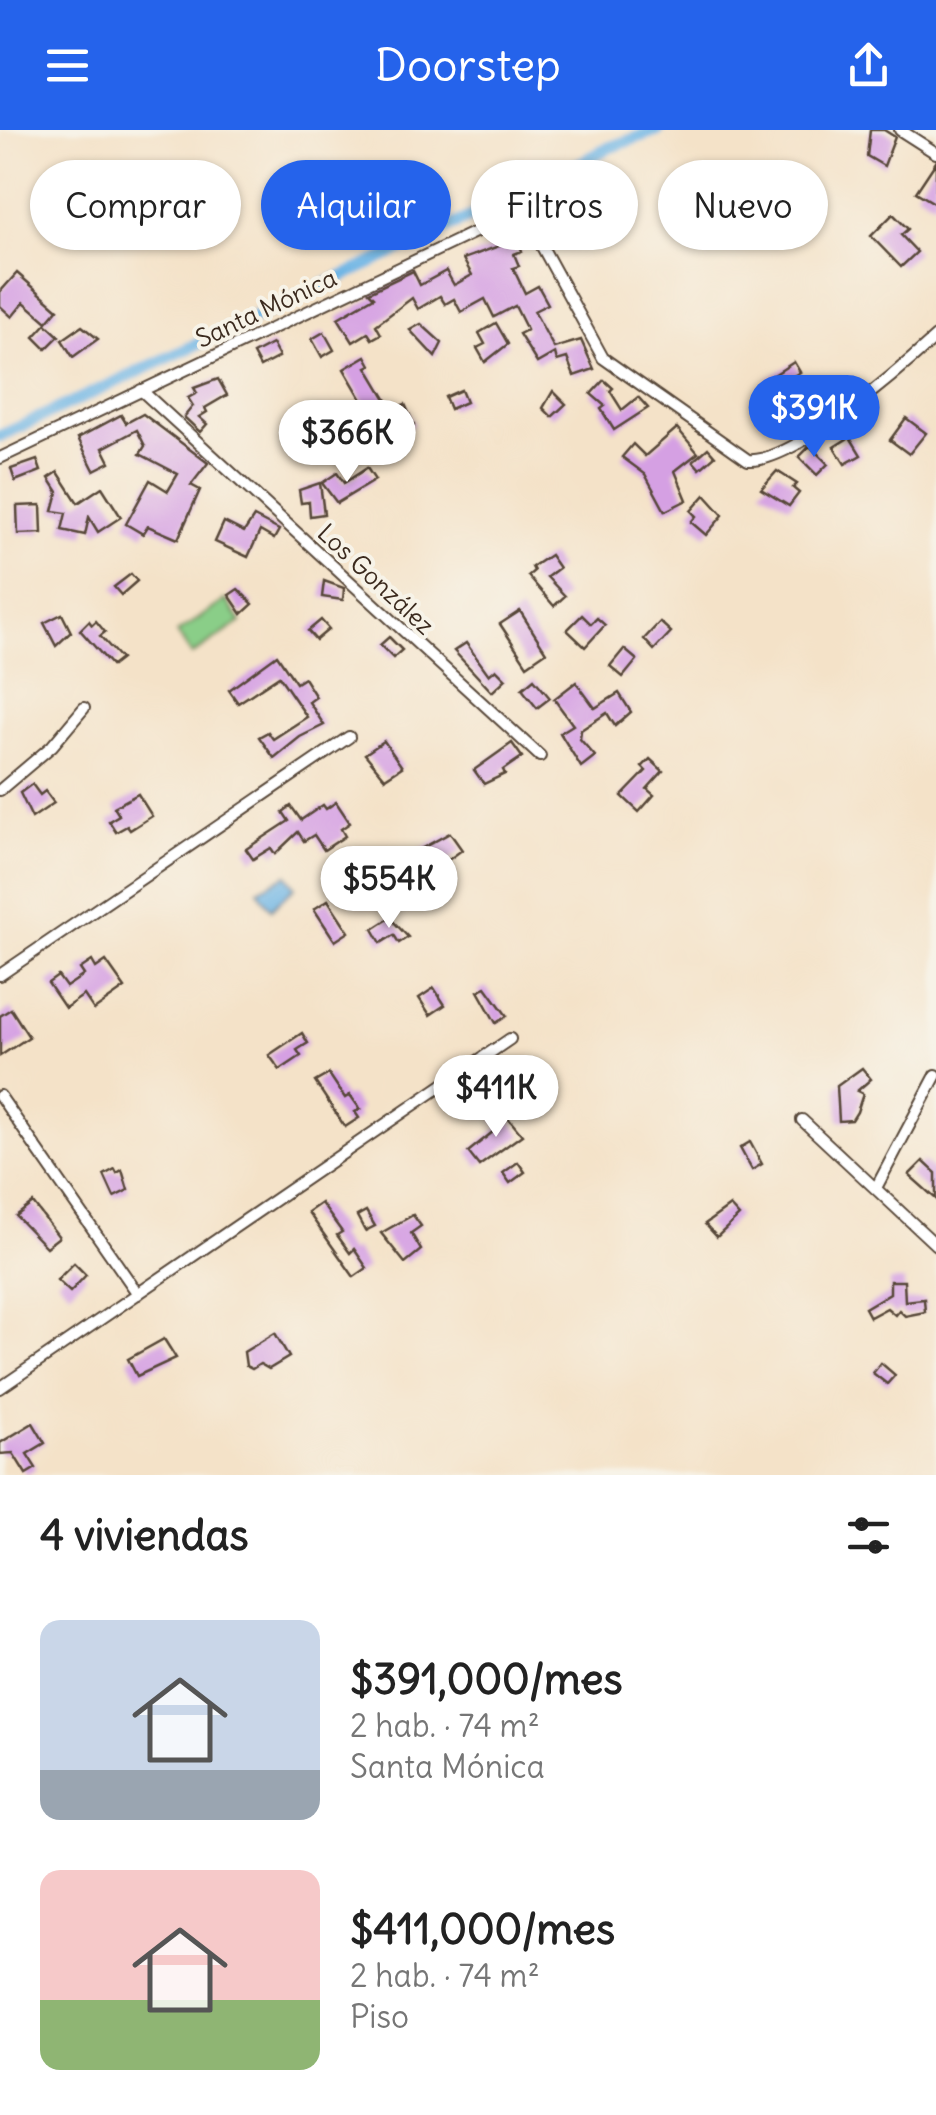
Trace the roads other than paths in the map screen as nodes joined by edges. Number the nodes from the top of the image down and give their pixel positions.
1 (900, 130) edge
2 (936, 153) edge
3 (936, 338) edge
4 (141, 390) junction
5 (0, 458) edge
6 (84, 708) dead end
7 (349, 737) dead end
8 (540, 756) dead end
9 (0, 790) edge
10 (0, 975) edge
11 (510, 1039) dead end
12 (936, 1075) edge
13 (0, 1096) edge
14 (802, 1120) dead end
15 (876, 1188) junction
16 (936, 1245) edge
17 (138, 1294) junction
18 (0, 1388) edge

1 - 2 street
3 - 4 street, Santa Mónica
4 - 5 street, Santa Mónica
4 - 8 street, Los González
6 - 9 street
7 - 10 street
11 - 17 street
12 - 15 street
13 - 17 street
14 - 15 street
15 - 16 street
17 - 18 street

